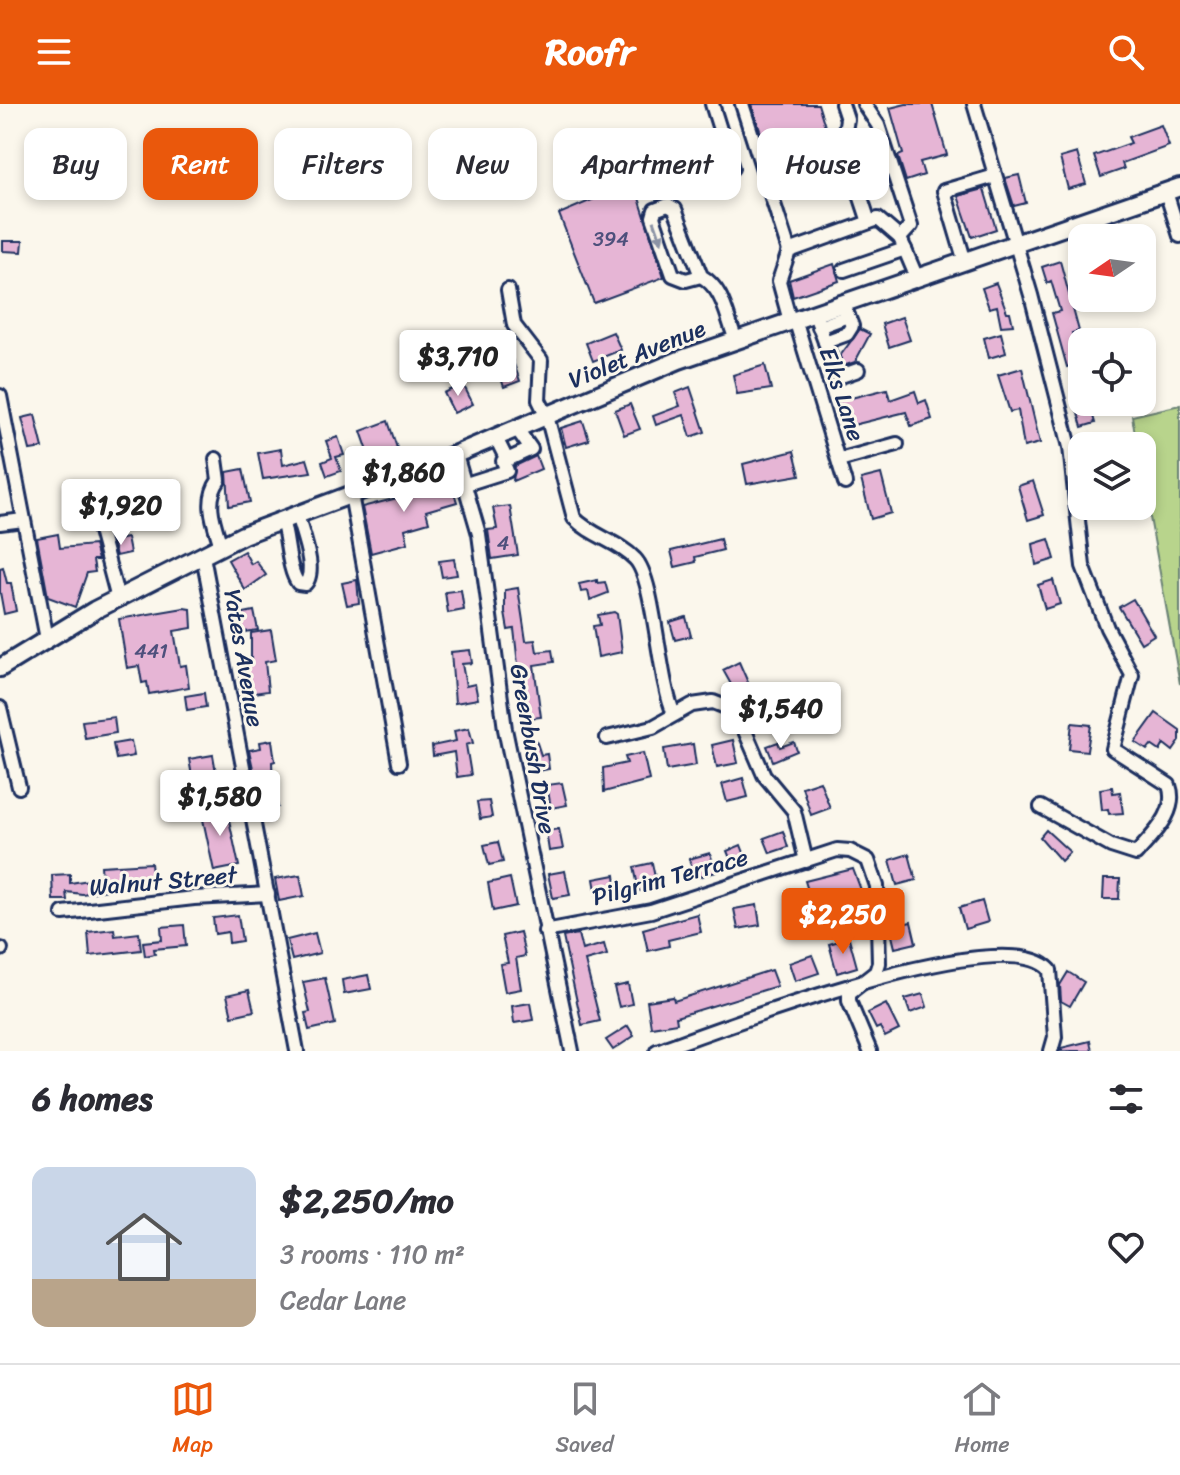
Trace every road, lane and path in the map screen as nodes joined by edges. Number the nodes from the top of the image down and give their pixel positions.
1 (712, 104) edge
2 (742, 104) edge
3 (842, 104) edge
4 (864, 104) edge
5 (974, 104) edge
6 (720, 128) edge
7 (995, 176) junction
8 (1173, 190) edge
9 (869, 222) junction
10 (1180, 236) edge
11 (902, 244) junction
12 (1015, 244) junction
13 (789, 251) junction
14 (965, 262) junction
15 (844, 270) dead end
16 (701, 276) junction
17 (917, 278) junction
18 (508, 290) dead end
19 (846, 310) junction
20 (792, 320) junction
21 (817, 320) junction
22 (736, 340) junction
23 (825, 342) junction
24 (858, 370) dead end
25 (0, 396) edge
26 (547, 416) junction
27 (517, 429) junction
28 (496, 438) junction
29 (897, 444) dead end
30 (456, 455) junction
31 (216, 459) dead end
32 (507, 460) junction
33 (839, 460) junction
34 (845, 483) dead end
35 (466, 484) junction
36 (351, 494) junction
37 (95, 512) dead end
38 (23, 520) junction
39 (0, 523) edge
40 (221, 546) junction
41 (203, 556) junction
42 (118, 599) junction
43 (47, 639) junction
44 (27, 651) junction
45 (0, 656) edge
46 (0, 668) edge
47 (0, 708) edge
48 (674, 714) junction
49 (607, 738) dead end
50 (399, 763) dead end
51 (19, 787) dead end
52 (1176, 787) edge
53 (1041, 807) dead end
54 (806, 861) junction
55 (268, 894) junction
56 (63, 913) dead end
57 (545, 931) junction
58 (868, 978) junction
59 (297, 1051) edge
60 (572, 1051) edge
61 (657, 1051) edge
62 (870, 1051) edge
63 (1051, 1051) edge

1 - 6 street
2 - 13 street
3 - 9 street
4 - 11 street
5 - 7 street
7 - 12 street
7 - 14 street
8 - 10 street
8 - 12 main road, Violet Avenue
9 - 11 street
9 - 13 street
11 - 15 street
11 - 17 street
12 - 14 main road, Violet Avenue
12 - 52 street
13 - 20 street, Elks Lane
14 - 17 main road, Violet Avenue
16 -> 16 street
16 - 22 street
17 - 19 main road, Violet Avenue
18 - 26 street
19 - 21 main road, Violet Avenue
19 - 23 street
20 - 21 main road, Violet Avenue
20 - 22 main road, Violet Avenue
20 - 33 street, Elks Lane
21 - 23 street
22 - 26 main road, Violet Avenue
23 - 24 street
25 - 38 street
26 - 27 main road, Violet Avenue
26 - 48 street
27 - 28 main road, Violet Avenue
27 - 32 street
28 - 30 main road, Violet Avenue
28 - 32 street
29 - 33 street
30 - 35 street, Greenbush Drive
30 - 36 main road, Violet Avenue
31 - 40 street
32 - 35 street
33 - 34 street, Elks Lane
35 - 57 street, Greenbush Drive
36 - 40 main road, Violet Avenue
36 - 50 street
37 - 42 street
38 - 39 street
38 - 43 street
40 - 41 main road, Violet Avenue
41 - 42 main road, Violet Avenue
41 - 55 street, Yates Avenue
42 - 43 main road, Violet Avenue
43 - 44 main road, Violet Avenue
44 - 45 street
44 - 46 main road, Violet Avenue
47 - 51 street
48 - 49 street
48 - 54 street
52 - 53 street
54 - 57 street, Pilgrim Terrace
54 - 58 street, Pilgrim Terrace
55 - 56 street, Walnut Street
55 - 59 street, Yates Avenue
57 - 60 street, Greenbush Drive
58 - 61 street
58 - 62 street
58 - 63 street

